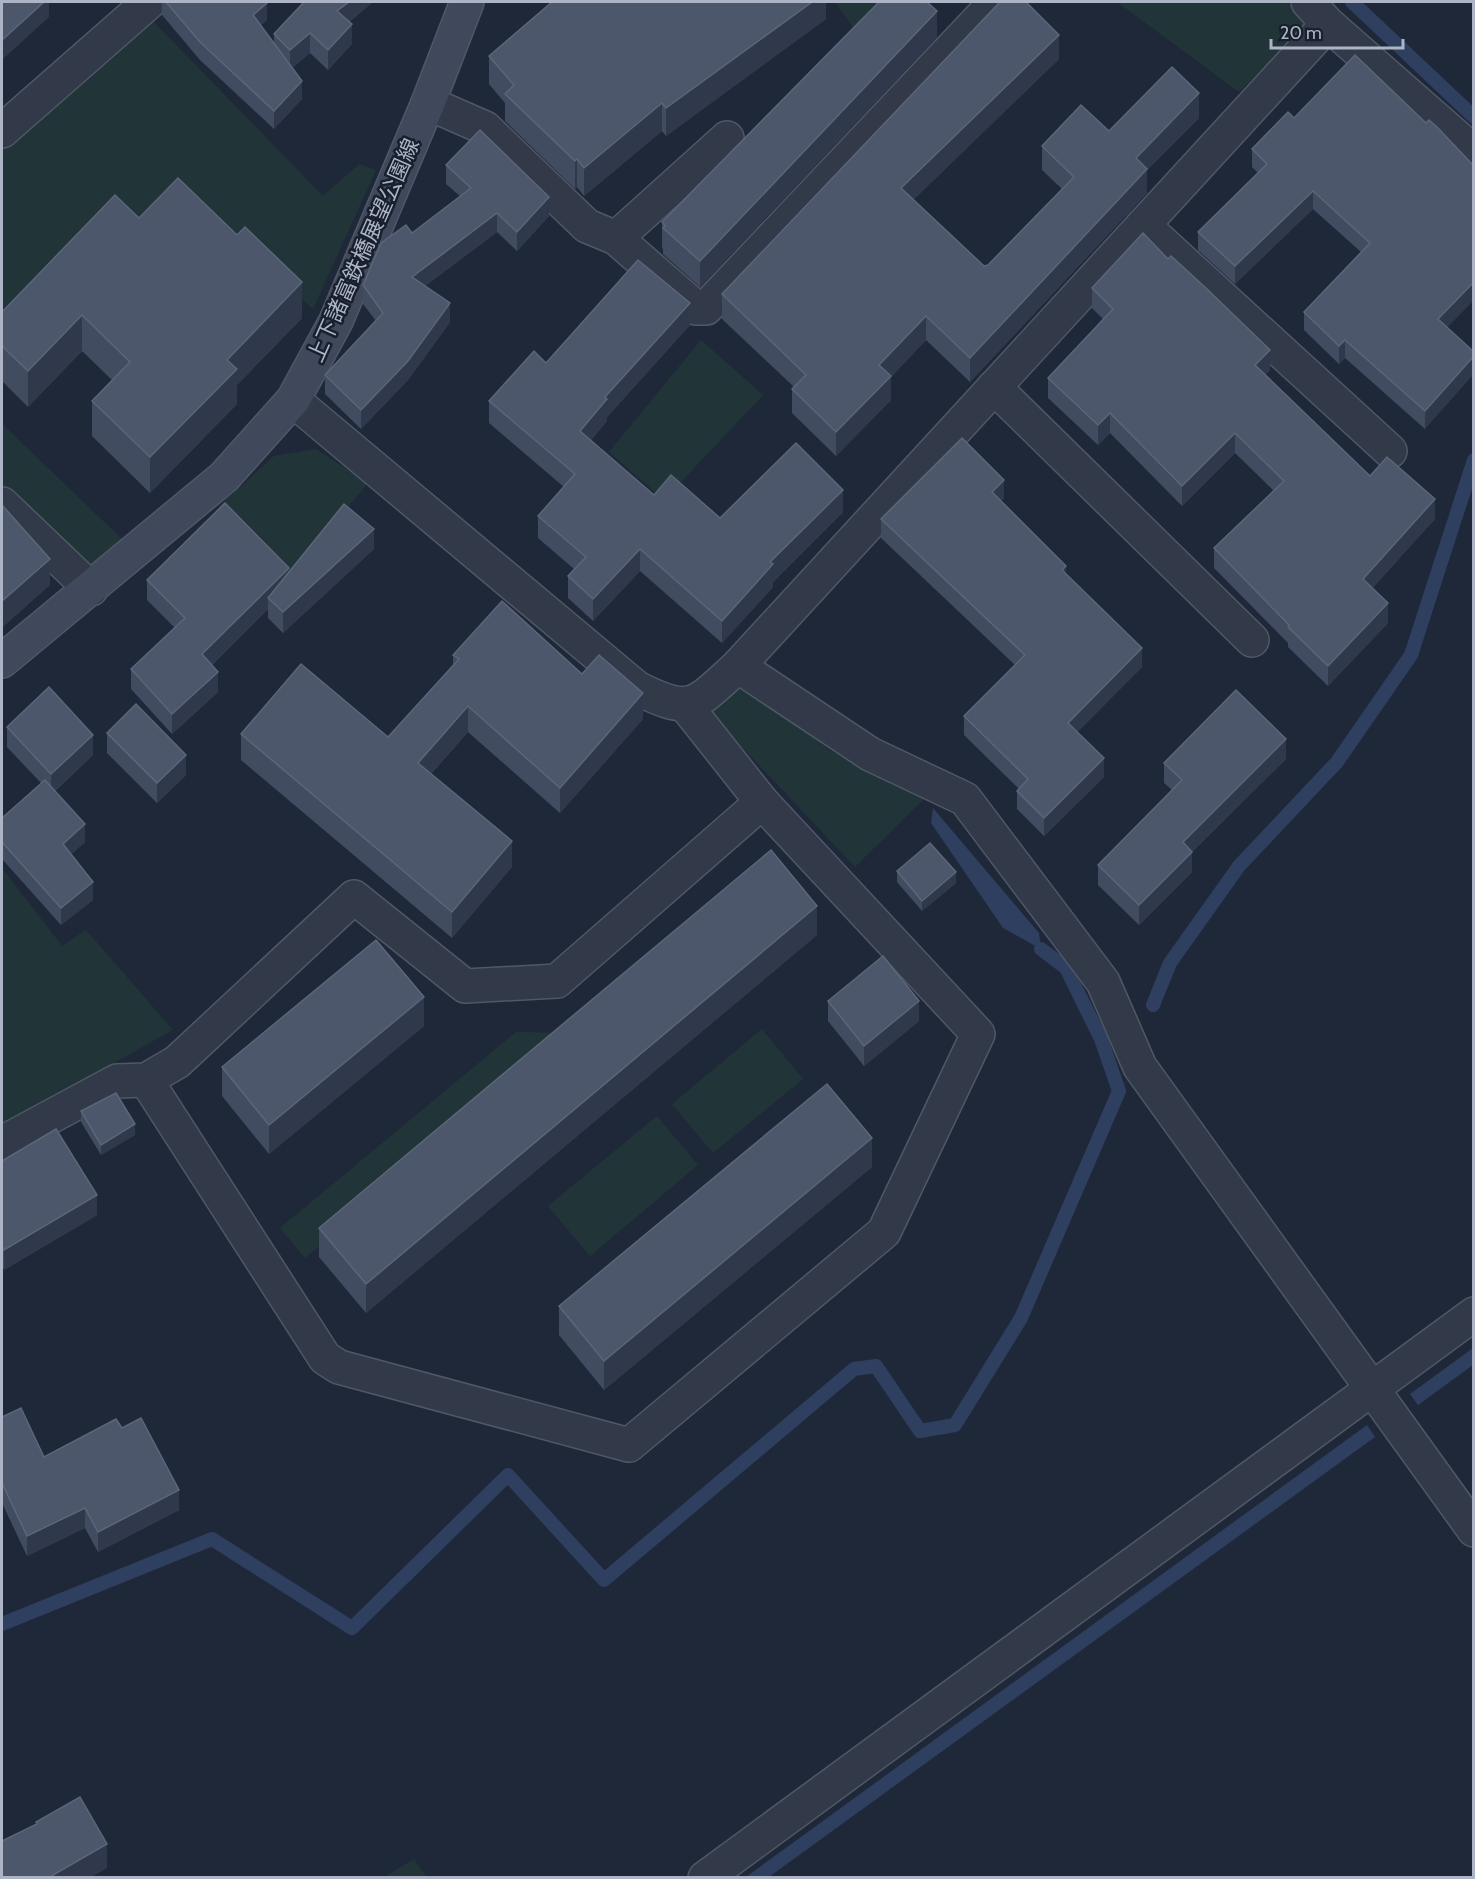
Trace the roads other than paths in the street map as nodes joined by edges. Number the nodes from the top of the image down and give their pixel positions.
1 (149, 2) edge
2 (467, 2) edge
3 (991, 7) dead end
4 (1318, 13) edge
5 (428, 103) junction
6 (2, 131) edge
7 (727, 138) dead end
8 (1473, 152) edge
9 (1143, 225) junction
10 (616, 238) junction
11 (994, 387) junction
12 (293, 400) junction
13 (1390, 451) dead end
14 (2, 504) edge
15 (91, 589) junction
16 (1252, 640) dead end
17 (2, 661) edge
18 (738, 666) junction
19 (686, 706) junction
20 (762, 802) junction
21 (146, 1080) junction
22 (2, 1143) edge
23 (1473, 1314) edge
24 (1371, 1388) junction
25 (1473, 1530) edge
26 (705, 1878) edge

1 - 6 street
2 - 5 street, 上下諸富鉄橋展望公園線
3 - 10 street
4 - 8 street
4 - 9 street
5 - 10 street
5 - 12 street, 上下諸富鉄橋展望公園線
7 - 10 street
9 - 11 street
9 - 13 street
11 - 16 street
11 - 18 street
12 - 15 street, 上下諸富鉄橋展望公園線
12 - 19 street
14 - 15 street
15 - 17 street, 上下諸富鉄橋展望公園線
18 - 19 street
18 - 24 street
19 - 20 street
20 - 21 street
20 - 21 street
21 - 22 street
23 - 24 street
24 - 25 street
24 - 26 street

